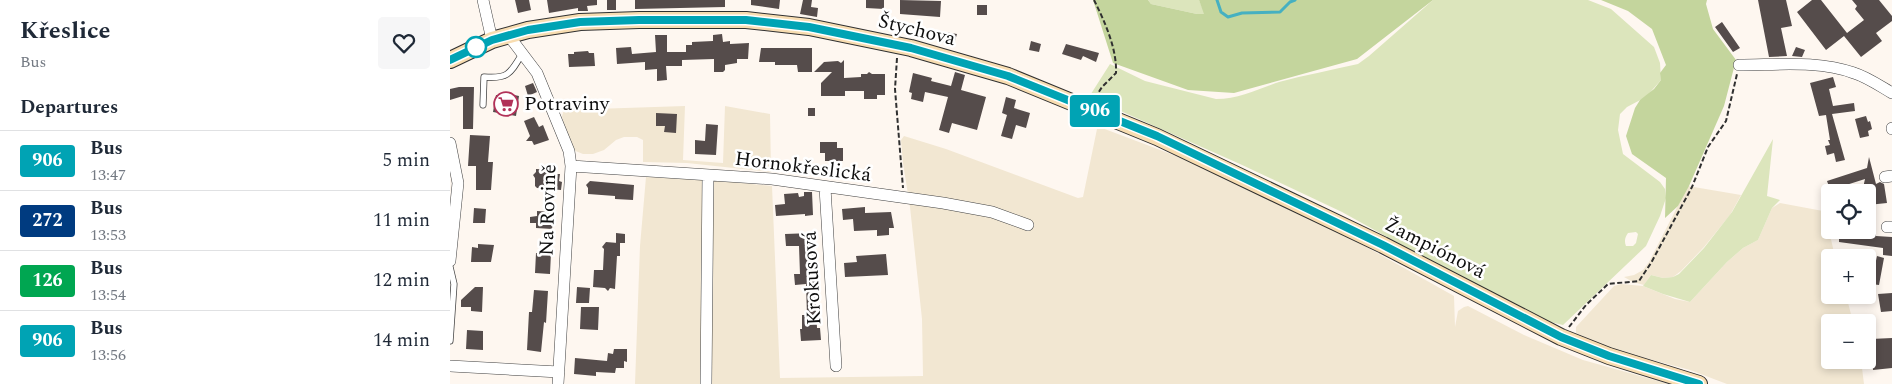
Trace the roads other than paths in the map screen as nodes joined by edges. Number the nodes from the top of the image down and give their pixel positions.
1 (483, 0) edge
2 (509, 36) junction
3 (492, 40) junction
4 (522, 54) junction
5 (450, 60) edge
6 (1739, 65) road end
7 (1892, 93) edge
8 (483, 105) dead end
9 (1157, 136) joint
10 (450, 143) edge
11 (571, 166) junction
12 (708, 175) junction
13 (825, 188) junction
14 (1028, 225) dead end
15 (450, 261) edge
16 (450, 266) edge
17 (450, 341) edge
18 (450, 366) edge
19 (836, 366) dead end
20 (558, 378) edge
21 (706, 384) edge
22 (1699, 384) edge

1 - 3 street
2 - 3 street, Štychova
2 - 4 street, Na Rovině
2 - 9 street, Štychova
3 - 5 street, Štychova
4 - 8 lane
4 - 11 street, Na Rovině
6 - 7 street
9 - 22 street, Žampiónová
10 - 15 street
11 - 12 street, Hornokřeslická
11 - 20 street, Na Rovině
12 - 13 street, Hornokřeslická
12 - 21 street
13 - 14 street, Hornokřeslická
13 - 19 street, Krokusová
16 - 17 lane
18 - 20 street

